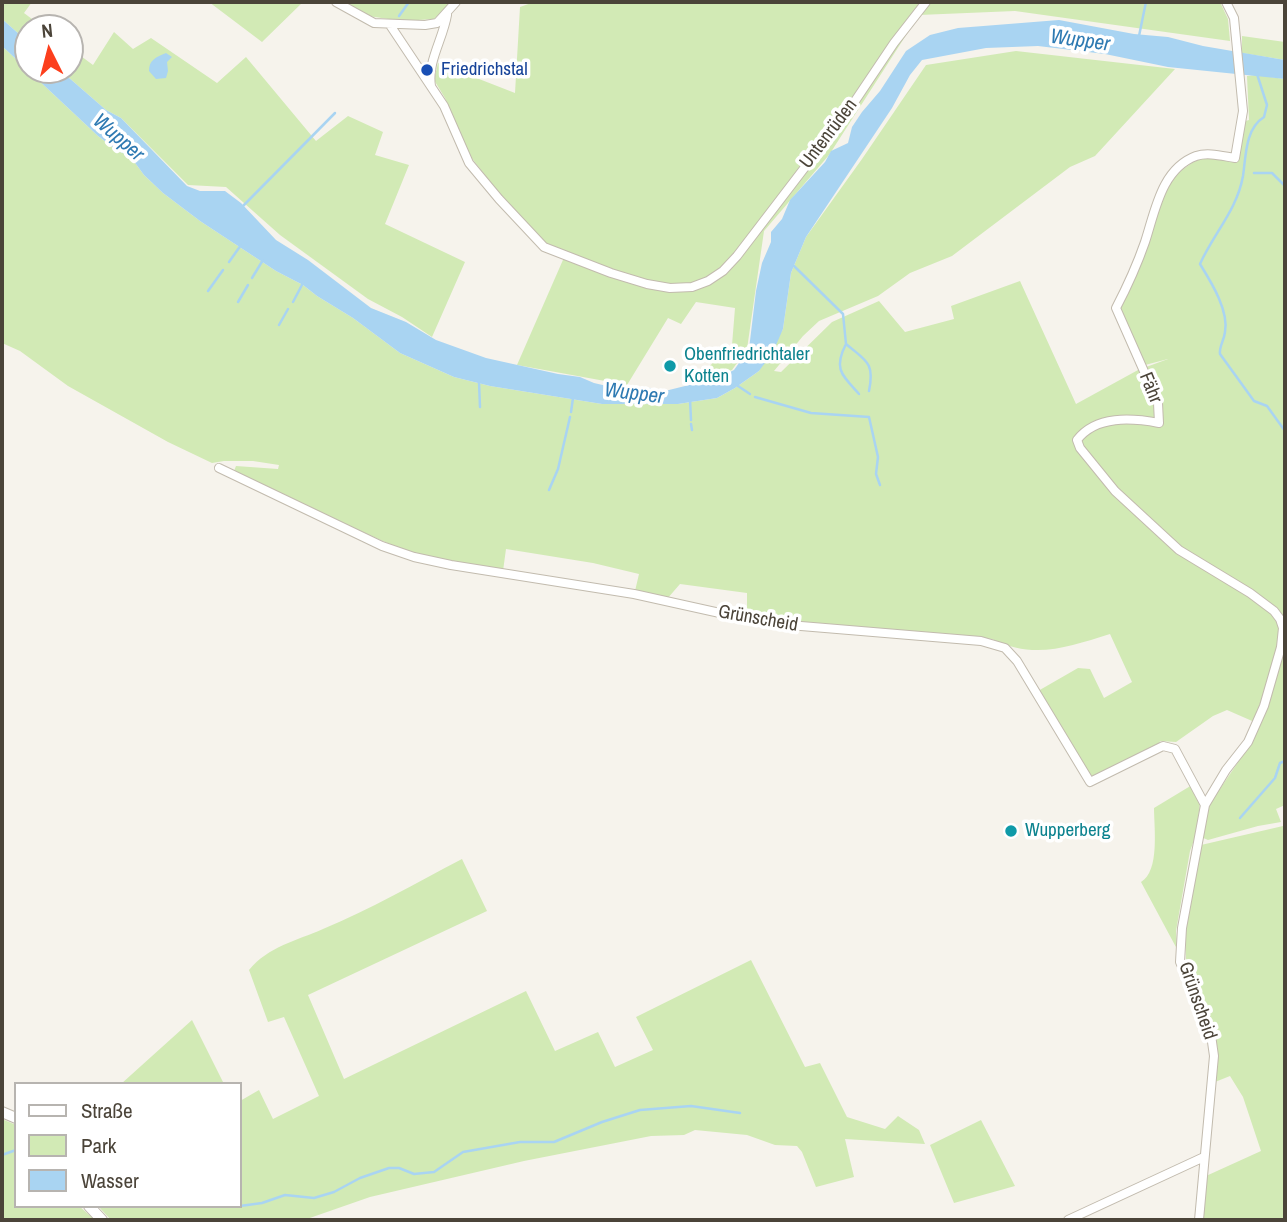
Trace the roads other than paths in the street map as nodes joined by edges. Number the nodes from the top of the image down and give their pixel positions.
1 (336, 2) edge
2 (456, 2) edge
3 (926, 2) edge
4 (1226, 2) edge
5 (447, 15) junction
6 (390, 25) junction
7 (431, 86) junction
8 (219, 468) dead end
9 (1283, 628) joint
10 (1205, 805) junction
11 (1204, 1157) junction
12 (1068, 1220) edge
13 (1199, 1220) edge

1 - 6 street
2 - 5 street
3 - 7 street, Untenrüden
4 - 9 street, Fähr
5 - 6 street
5 - 7 street
6 - 7 street
8 - 10 street, Grünscheid
9 - 10 street, Grünscheid
10 - 11 street, Grünscheid
11 - 12 street
11 - 13 street, Grünscheid

